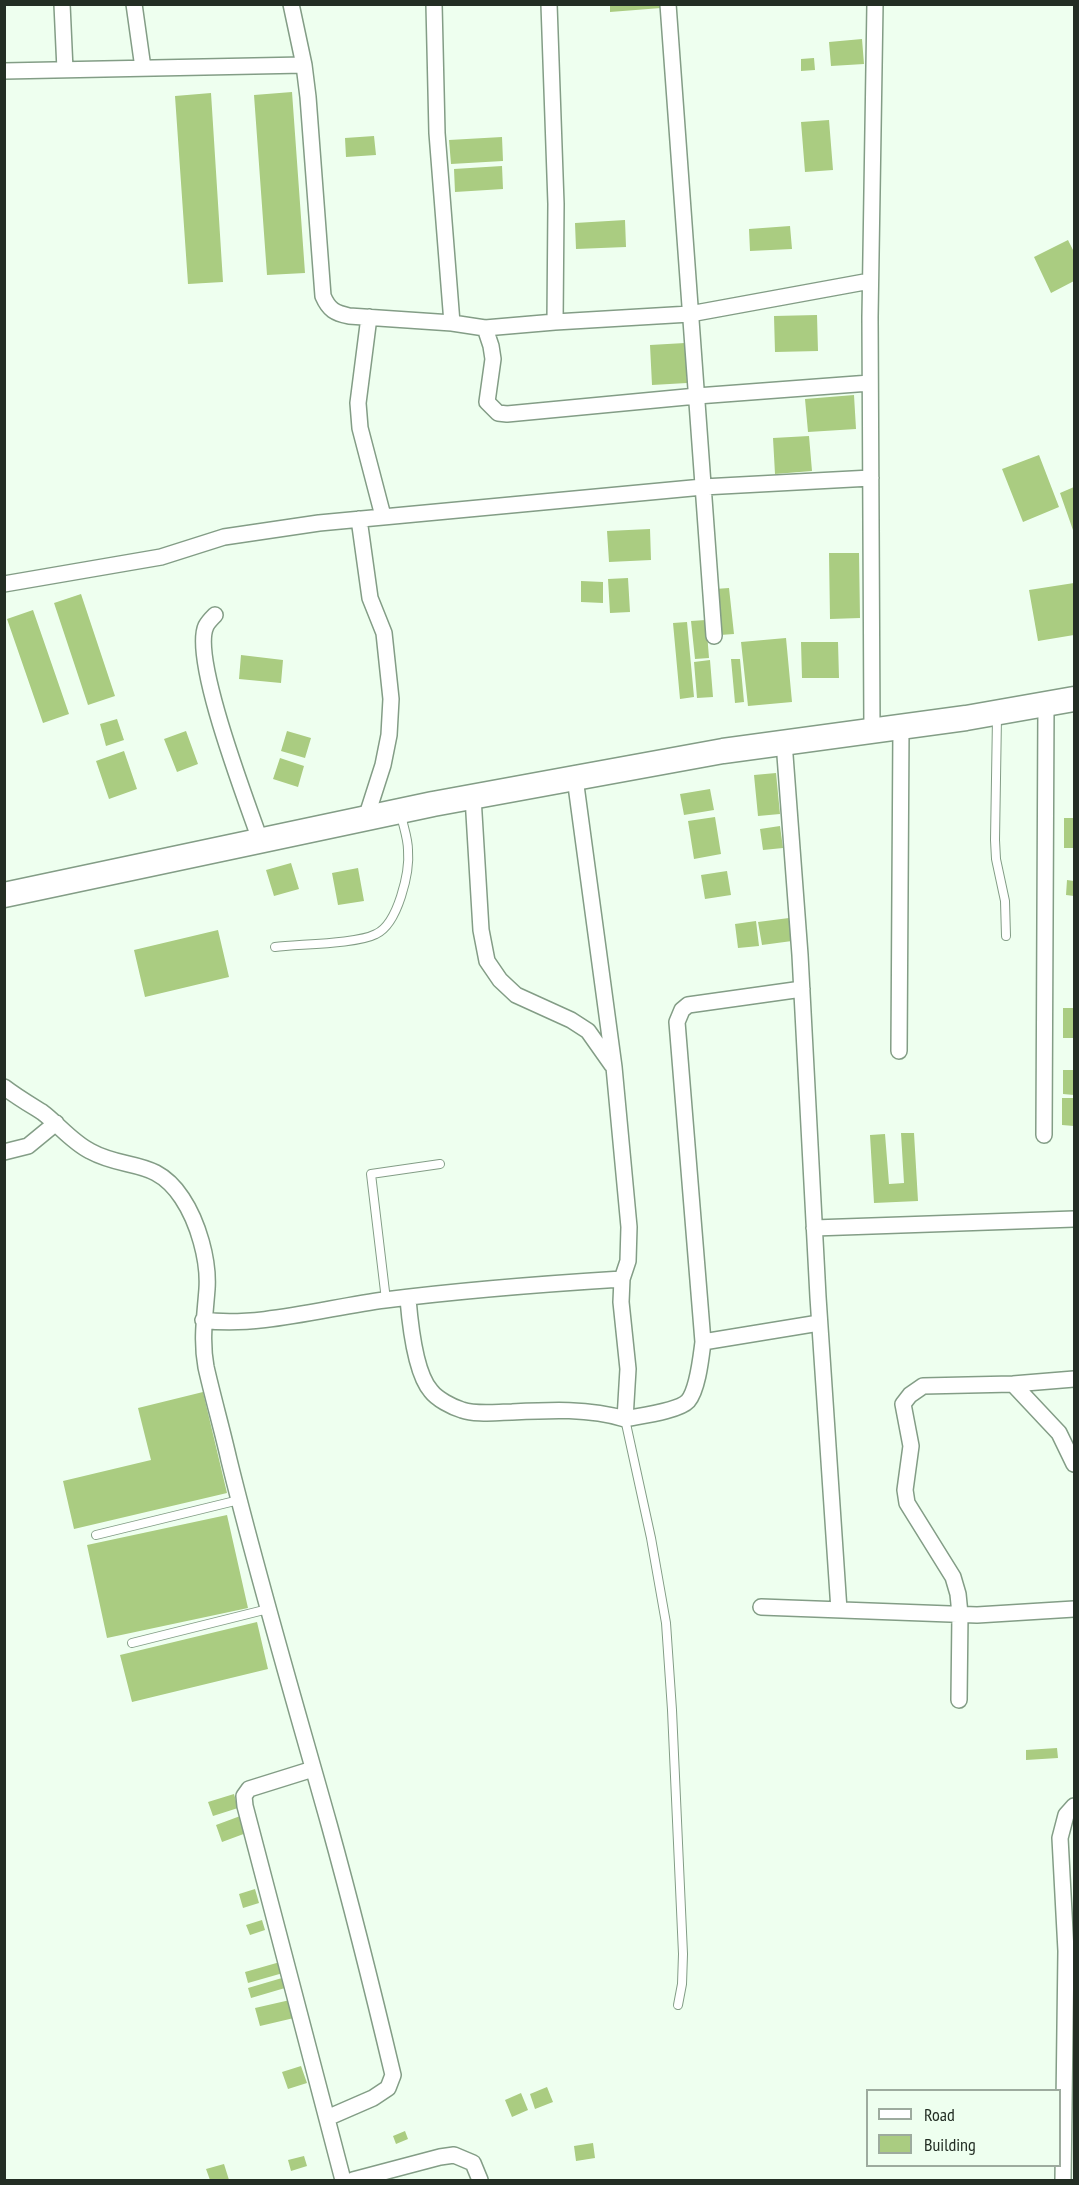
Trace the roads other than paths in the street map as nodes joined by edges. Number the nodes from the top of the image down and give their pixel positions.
1 (62, 4) edge
2 (134, 4) edge
3 (291, 4) edge
4 (434, 4) edge
5 (549, 4) edge
6 (668, 4) edge
7 (875, 4) edge
8 (304, 65) junction
9 (143, 68) junction
10 (65, 70) junction
11 (4, 71) edge
12 (870, 281) junction
13 (690, 315) junction
14 (369, 317) junction
15 (555, 322) junction
16 (452, 323) junction
17 (484, 328) junction
18 (870, 383) junction
19 (697, 396) junction
20 (871, 478) junction
21 (703, 487) junction
22 (383, 516) junction
23 (359, 519) junction
24 (4, 584) edge
25 (215, 615) dead end
26 (714, 636) dead end
27 (1074, 699) edge
28 (1046, 704) junction
29 (998, 713) junction
30 (901, 727) junction
31 (872, 731) junction
32 (784, 742) junction
33 (575, 777) junction
34 (473, 796) junction
35 (400, 811) junction
36 (366, 818) junction
37 (260, 840) junction
38 (6, 889) edge
39 (1006, 936) dead end
40 (275, 947) dead end
41 (802, 989) junction
42 (899, 1051) dead end
43 (614, 1067) junction
44 (4, 1087) edge
45 (56, 1123) junction
46 (1044, 1135) dead end
47 (4, 1152) edge
48 (440, 1164) dead end
49 (1074, 1219) edge
50 (814, 1228) junction
51 (621, 1279) junction
52 (408, 1299) junction
53 (386, 1300) junction
54 (203, 1320) junction
55 (819, 1323) junction
56 (703, 1342) junction
57 (1074, 1379) edge
58 (1013, 1384) junction
59 (625, 1419) junction
60 (1074, 1464) edge
61 (239, 1500) junction
62 (96, 1535) dead end
63 (761, 1607) dead end
64 (268, 1609) junction
65 (1074, 1609) edge
66 (839, 1610) junction
67 (960, 1614) junction
68 (132, 1643) dead end
69 (959, 1700) dead end
70 (313, 1769) junction
71 (1074, 1806) edge
72 (1069, 1905) edge
73 (678, 2005) dead end
74 (327, 2118) junction
75 (343, 2181) edge
76 (353, 2181) edge
77 (480, 2181) edge
78 (1063, 2181) edge

1 - 10 street
2 - 9 street
3 - 8 street
4 - 16 street
5 - 15 street
6 - 13 street
7 - 12 street
8 - 9 street
8 - 14 street
9 - 10 street
10 - 11 street
12 - 13 street
12 - 18 street
13 - 15 street
13 - 19 street
14 - 16 street
14 - 22 street
15 - 17 street
16 - 17 street
17 - 19 street
18 - 19 street
18 - 20 street
19 - 21 street
20 - 21 street
20 - 31 street
21 - 22 street
21 - 26 street
22 - 23 street
23 - 24 street
23 - 36 street
25 - 37 street
27 - 28 main road
28 - 29 main road
28 - 46 street
29 - 30 main road
29 - 39 lane
30 - 31 main road
30 - 42 street
31 - 32 main road
32 - 33 main road
32 - 41 street
33 - 34 main road
33 - 43 street
34 - 35 main road
34 - 43 street
35 - 36 main road
35 - 40 lane
36 - 37 main road
37 - 38 main road
41 - 50 street
41 - 56 street
43 - 51 street
44 - 45 street
45 - 47 street
45 - 54 street
48 - 53 lane
49 - 50 street
50 - 55 street
51 - 52 street
51 - 59 street
52 - 53 street
52 - 59 street
53 - 54 street
54 - 61 street
55 - 56 street
55 - 66 street
56 - 59 street
57 - 58 street
58 - 60 street
58 - 67 street
59 - 73 lane
61 - 62 lane
61 - 64 street
63 - 66 street
64 - 68 lane
64 - 70 street
65 - 67 street
66 - 67 street
67 - 69 street
70 - 74 street
70 - 74 street
71 - 72 street
72 - 78 street
74 - 75 street
76 - 77 street

